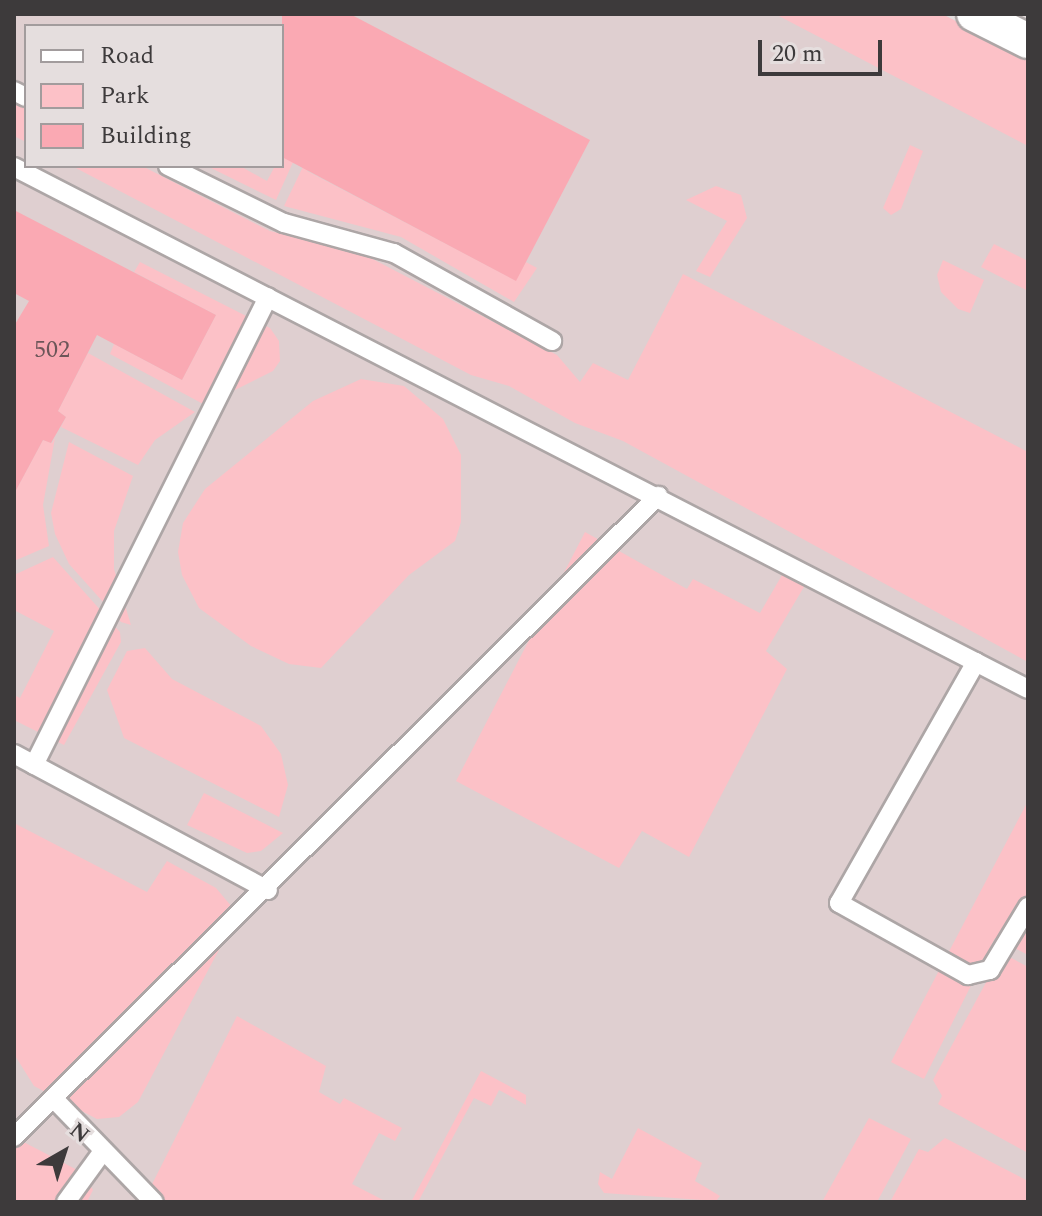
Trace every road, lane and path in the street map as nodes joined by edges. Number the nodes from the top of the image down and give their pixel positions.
1 (974, 14) edge
2 (1028, 41) edge
3 (14, 167) edge
4 (172, 168) edge
5 (268, 297) junction
6 (552, 341) dead end
7 (658, 496) junction
8 (976, 662) junction
9 (1028, 689) edge
10 (14, 754) edge
11 (34, 765) junction
12 (268, 890) junction
13 (1028, 907) edge
14 (55, 1100) junction
15 (14, 1137) edge
16 (103, 1151) junction
17 (66, 1202) edge
18 (154, 1202) edge

1 - 2 street
3 - 5 lane
4 - 6 lane
5 - 7 lane
5 - 11 lane
7 - 8 lane
7 - 12 lane
8 - 9 lane
8 - 13 lane
10 - 11 lane
11 - 12 lane
12 - 14 lane
14 - 15 lane
14 - 16 lane
16 - 17 lane
16 - 18 lane

